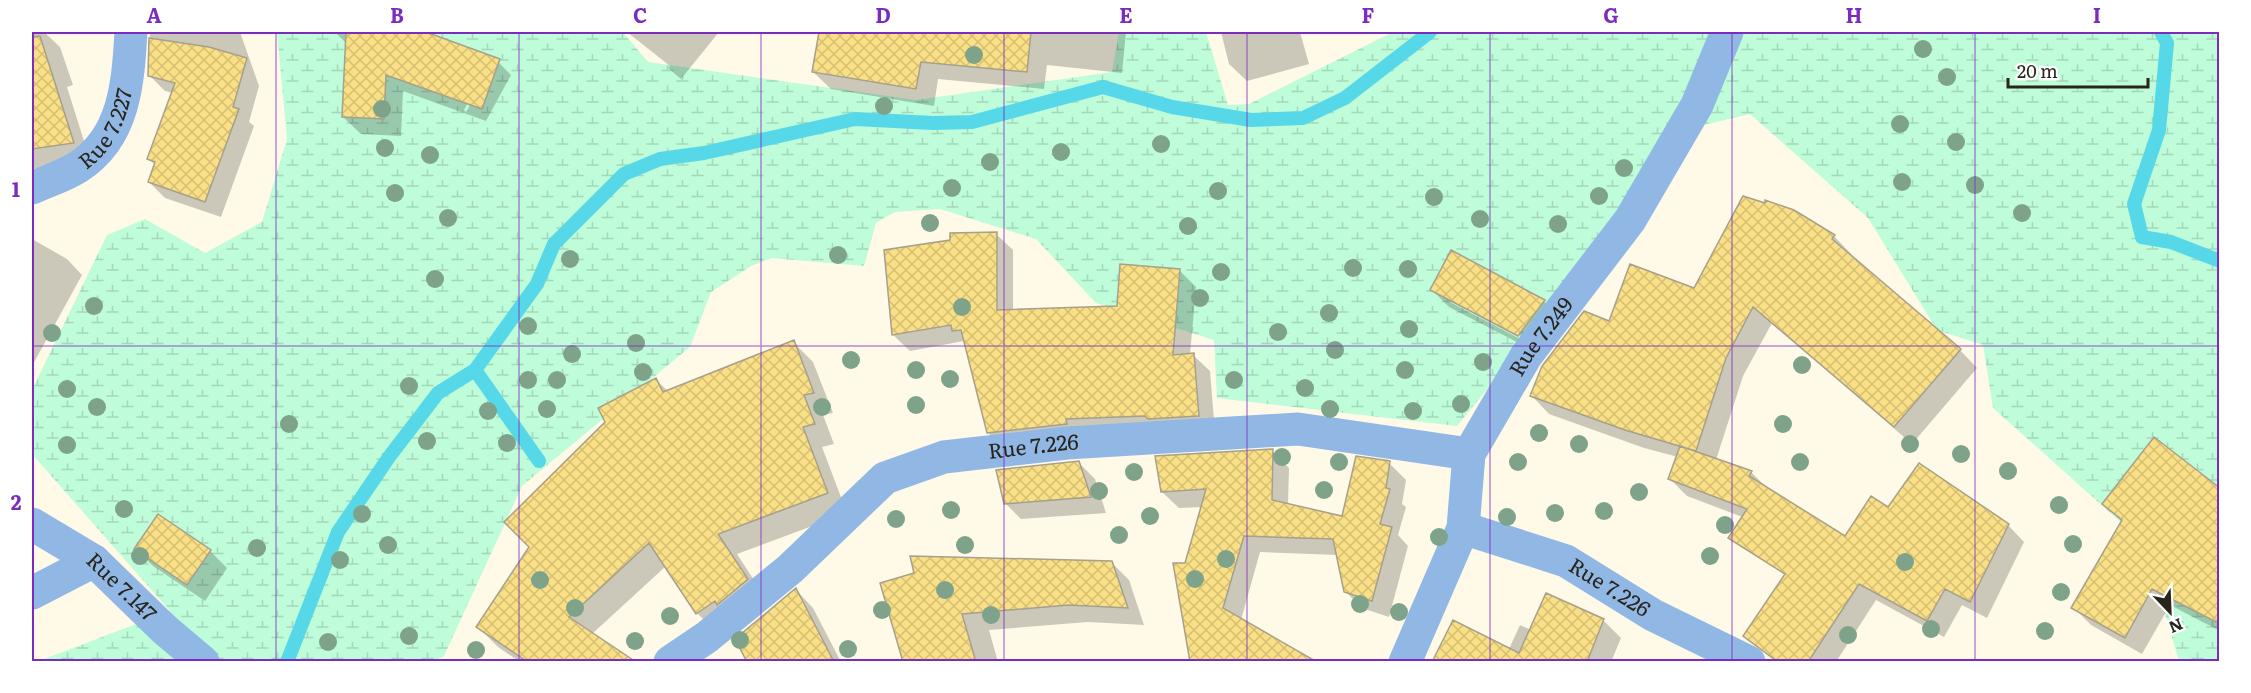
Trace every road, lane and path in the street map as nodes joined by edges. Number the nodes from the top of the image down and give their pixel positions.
1 (131, 32) edge
2 (1727, 32) edge
3 (32, 188) edge
4 (1469, 454) junction
5 (32, 524) edge
6 (1463, 528) junction
7 (94, 561) junction
8 (32, 593) edge
9 (203, 662) edge
10 (670, 662) edge
11 (1405, 662) edge
12 (1749, 662) edge

1 - 3 street, Rue 7.227
2 - 4 street, Rue 7.249
4 - 6 street, Rue 7.249
4 - 10 street, Rue 7.226
5 - 7 street, Rue 7.147
6 - 11 street, Rue 7.249
6 - 12 street, Rue 7.226
7 - 8 street
7 - 9 street, Rue 7.147

